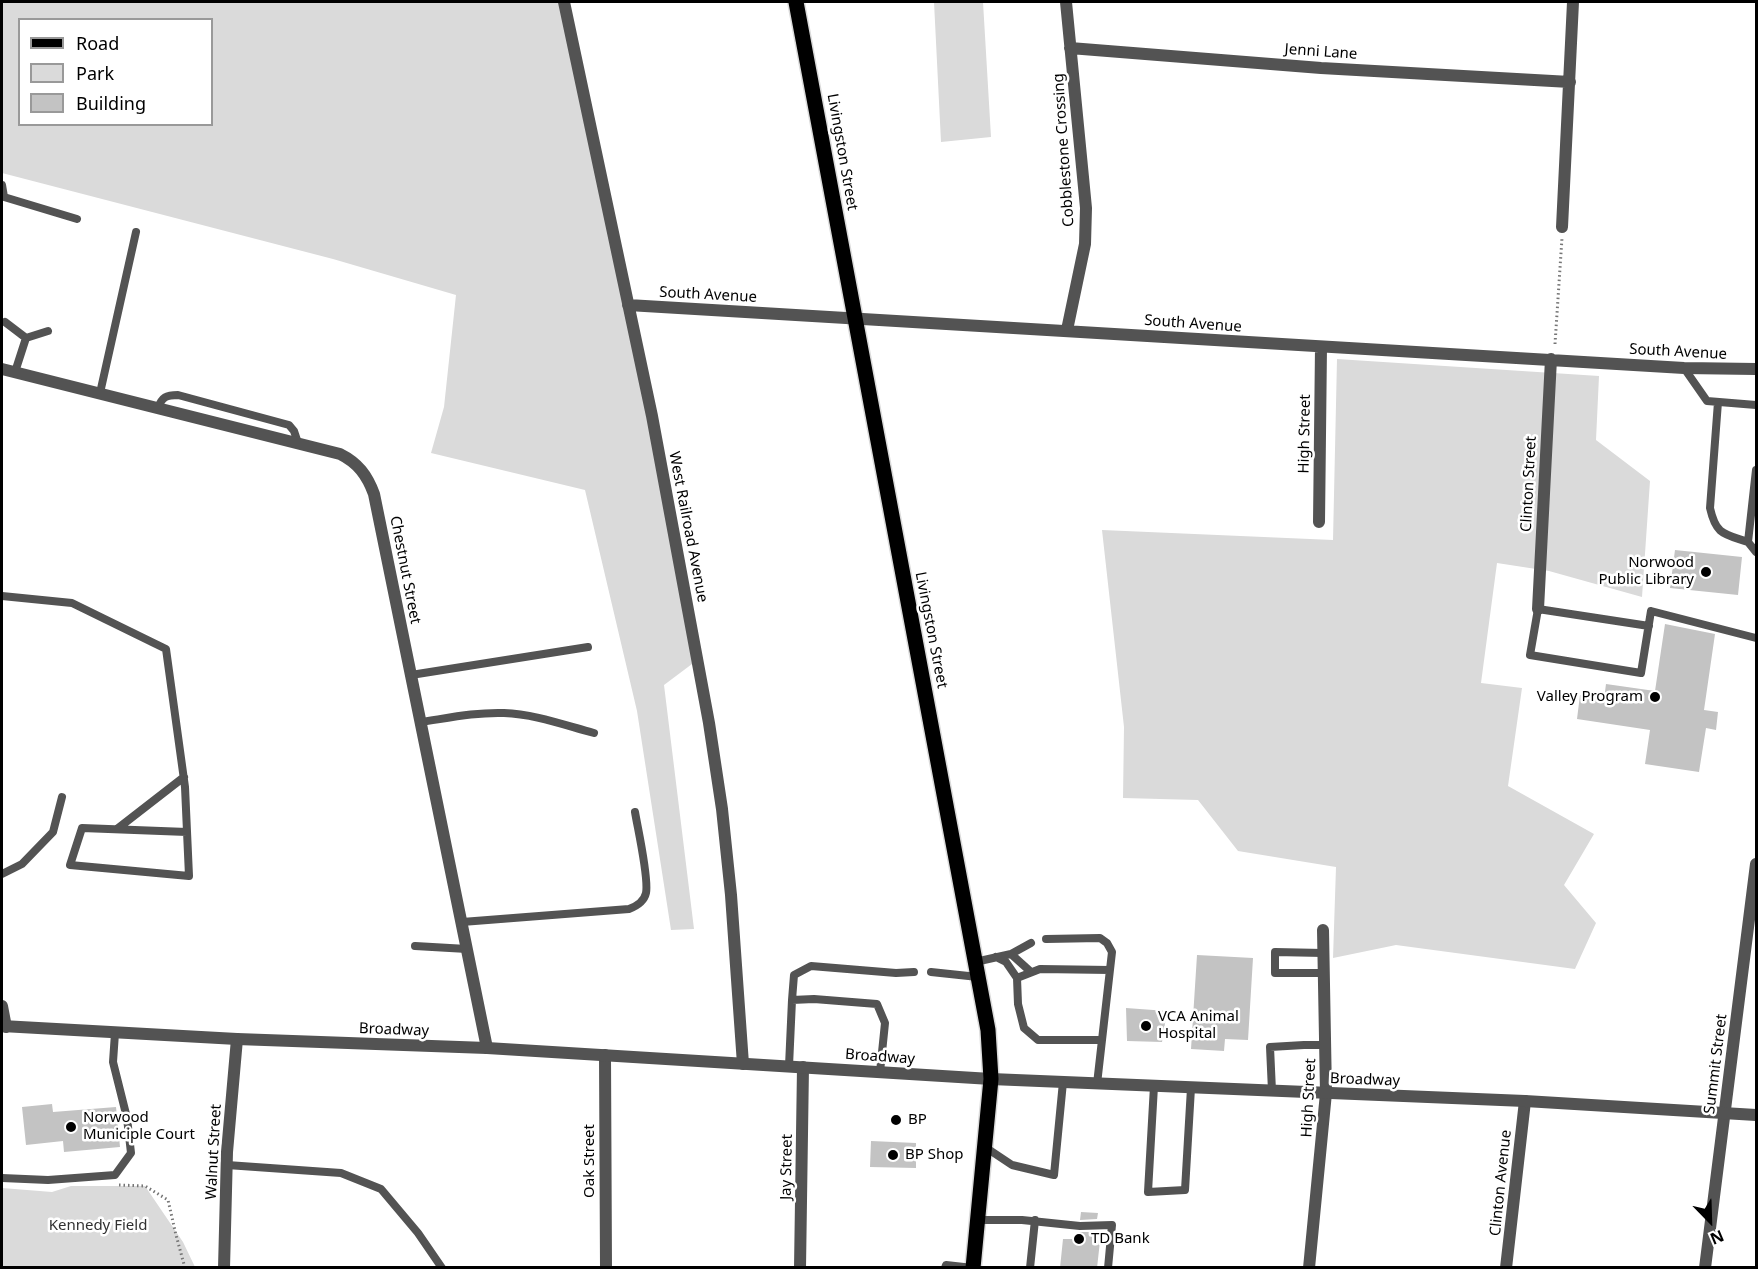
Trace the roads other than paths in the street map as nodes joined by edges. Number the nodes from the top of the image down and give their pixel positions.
1 (564, 2) edge
2 (796, 2) edge
3 (1066, 2) edge
4 (1573, 2) edge
5 (1070, 48) junction
6 (1570, 82) junction
7 (2, 185) edge
8 (77, 219) dead end
9 (1562, 227) road end
10 (136, 232) dead end
11 (628, 305) junction
12 (855, 318) junction
13 (6, 322) dead end
14 (1067, 330) junction
15 (48, 331) dead end
16 (26, 338) junction
17 (1322, 347) junction
18 (1551, 359) junction
19 (1684, 368) junction
20 (2, 369) edge
21 (1756, 369) edge
22 (15, 372) junction
23 (100, 393) junction
24 (1718, 402) junction
25 (1756, 405) edge
26 (158, 408) junction
27 (298, 443) junction
28 (1756, 470) edge
29 (1319, 522) dead end
30 (1748, 542) junction
31 (1756, 552) edge
32 (2, 596) edge
33 (1538, 609) junction
34 (1649, 626) junction
35 (1756, 638) edge
36 (588, 647) dead end
37 (411, 675) junction
38 (421, 722) junction
39 (594, 733) dead end
40 (184, 777) junction
41 (62, 797) dead end
42 (635, 812) dead end
43 (117, 829) junction
44 (187, 832) junction
45 (1756, 864) edge
46 (2, 874) edge
47 (462, 922) junction
48 (1323, 930) dead end
49 (1046, 939) dead end
50 (1031, 943) dead end
51 (415, 946) dead end
52 (467, 949) junction
53 (1323, 953) junction
54 (1011, 954) junction
55 (996, 957) junction
56 (977, 970) junction
57 (1110, 970) junction
58 (914, 972) dead end
59 (931, 972) dead end
60 (1031, 972) junction
61 (1324, 973) junction
62 (1017, 978) junction
63 (792, 1000) junction
64 (2, 1006) edge
65 (4, 1027) edge
66 (115, 1033) junction
67 (237, 1039) junction
68 (1102, 1040) junction
69 (1326, 1045) junction
70 (487, 1048) junction
71 (605, 1055) junction
72 (743, 1064) junction
73 (789, 1066) junction
74 (803, 1067) junction
75 (880, 1072) junction
76 (991, 1079) junction
77 (1063, 1082) junction
78 (1096, 1084) junction
79 (1154, 1086) junction
80 (1191, 1088) junction
81 (1272, 1091) junction
82 (1326, 1093) junction
83 (1525, 1101) junction
84 (1724, 1113) junction
85 (1756, 1114) edge
86 (985, 1147) junction
87 (227, 1165) junction
88 (2, 1178) edge
89 (978, 1220) junction
90 (1035, 1220) junction
91 (224, 1268) edge
92 (442, 1268) edge
93 (606, 1268) edge
94 (801, 1268) edge
95 (945, 1268) edge
96 (973, 1268) edge
97 (1030, 1268) edge
98 (1108, 1268) edge
99 (1309, 1268) edge
100 (1506, 1268) edge
101 (1705, 1268) edge

1 - 11 street, West Railroad Avenue
2 - 12 main road, Livingston Street
3 - 5 street, Cobblestone Crossing
4 - 6 street
5 - 6 street, Jenni Lane
5 - 14 street, Cobblestone Crossing
6 - 9 street
7 - 8 lane
10 - 23 lane
11 - 12 street, South Avenue
11 - 72 street, West Railroad Avenue
12 - 14 street, South Avenue
12 - 56 main road, Livingston Street
13 - 16 lane
14 - 17 street, South Avenue
15 - 16 lane
16 - 22 lane
17 - 18 street, South Avenue
17 - 29 street, High Street
18 - 19 street, South Avenue
18 - 33 street, Clinton Street
19 - 21 street, South Avenue
19 - 24 lane
20 - 22 street, Chestnut Street
22 - 23 street, Chestnut Street
23 - 26 street, Chestnut Street
24 - 25 lane
24 - 30 lane
26 - 27 street, Chestnut Street
26 - 27 lane
27 - 37 street, Chestnut Street
28 - 30 lane
30 - 31 lane
32 - 40 lane
33 - 34 lane
33 - 34 lane
34 - 35 lane
36 - 37 lane
37 - 38 street, Chestnut Street
38 - 39 lane
38 - 47 street, Chestnut Street
40 - 43 lane
40 - 44 lane
41 - 46 lane
42 - 47 lane
43 - 44 lane
43 - 44 lane
45 - 84 street, Summit Street
47 - 52 street, Chestnut Street
48 - 53 street, High Street
49 - 57 lane
50 - 54 lane
51 - 52 lane
52 - 70 street, Chestnut Street
53 - 61 street, High Street
53 - 61 lane
54 - 55 lane
54 - 60 lane
55 - 56 lane
55 - 62 lane
56 - 59 lane
56 - 76 main road, Livingston Street
57 - 60 lane
57 - 68 lane
58 - 63 lane
60 - 62 lane
61 - 69 street, High Street
62 - 68 lane
63 - 73 lane
63 - 75 lane
64 - 65 street
65 - 66 street, Broadway
66 - 67 street, Broadway
66 - 88 lane
67 - 70 street, Broadway
67 - 87 street, Walnut Street
68 - 78 lane
69 - 81 lane
69 - 82 street, High Street
70 - 71 street, Broadway
71 - 72 street, Broadway
71 - 93 street, Oak Street
72 - 73 street, Broadway
73 - 74 street, Broadway
74 - 75 street, Broadway
74 - 94 street, Jay Street
75 - 76 street, Broadway
76 - 77 street, Broadway
76 - 86 main road, Livingston Street
77 - 78 street, Broadway
77 - 86 lane
78 - 79 street, Broadway
79 - 80 street, Broadway
79 - 80 lane
80 - 81 street, Broadway
81 - 82 street, Broadway
82 - 83 street, Broadway
82 - 99 street, High Street
83 - 84 street, Broadway
83 - 100 street, Clinton Avenue
84 - 85 street, Broadway
84 - 101 street, Summit Street
86 - 89 main road, Livingston Street
87 - 91 street, Walnut Street
87 - 92 lane
89 - 90 lane
89 - 96 main road, Livingston Street
90 - 97 lane
90 - 98 lane
95 - 96 lane

